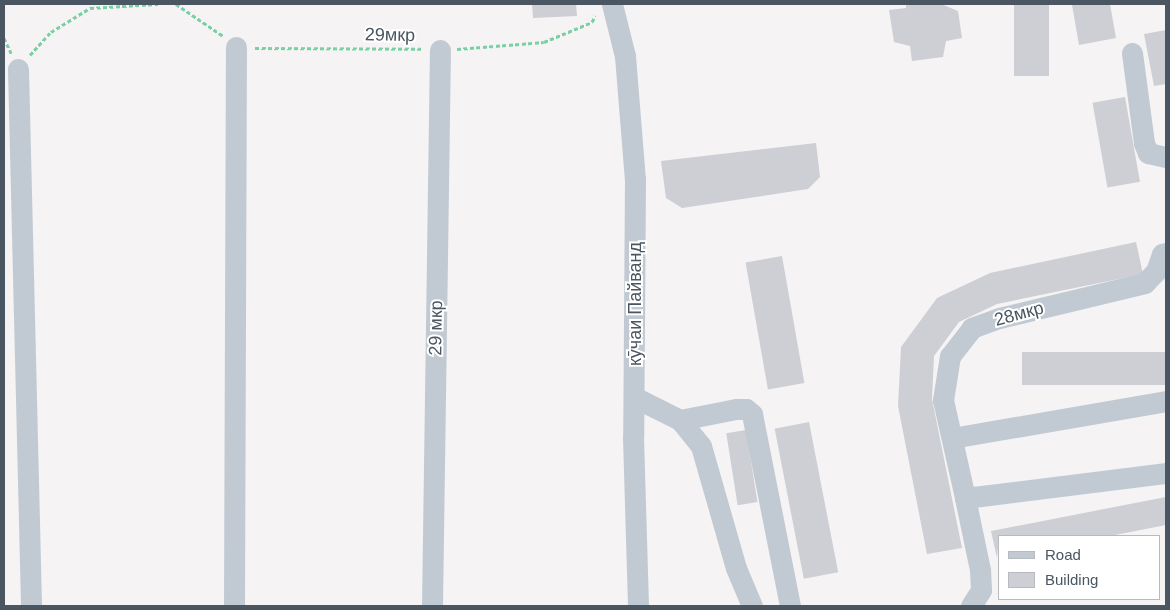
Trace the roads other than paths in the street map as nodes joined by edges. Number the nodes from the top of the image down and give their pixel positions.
1 (605, 7) edge
2 (236, 47) road end
3 (440, 50) road end
4 (1132, 53) dead end
5 (18, 69) road end
6 (1166, 157) edge
7 (1165, 260) edge
8 (636, 398) junction
9 (1166, 401) edge
10 (680, 420) junction
11 (952, 438) junction
12 (1166, 473) edge
13 (965, 498) junction
14 (976, 598) edge
15 (31, 606) edge
16 (234, 606) edge
17 (432, 606) edge
18 (638, 606) edge
19 (752, 606) edge
20 (790, 606) edge

1 - 8 street, кӯчаи Пайванд
2 - 16 street
3 - 17 street, 29 мкр
4 - 6 street
5 - 15 street
7 - 11 street, 28мкр
8 - 10 street
8 - 18 street, кӯчаи Пайванд
9 - 11 street
10 - 19 street
10 - 20 street
11 - 13 street, 28мкр
12 - 13 street
13 - 14 street, 28мкр

